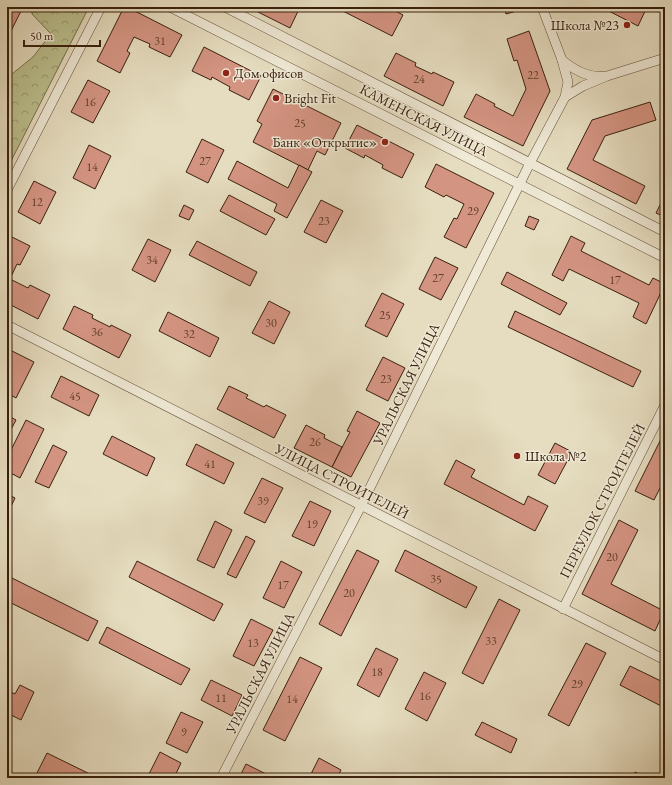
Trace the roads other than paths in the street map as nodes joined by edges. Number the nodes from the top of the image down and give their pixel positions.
1 (101, 7) edge
2 (170, 7) edge
3 (225, 7) edge
4 (542, 7) edge
5 (665, 58) edge
6 (562, 60) junction
7 (607, 76) junction
8 (565, 97) junction
9 (530, 163) junction
10 (520, 184) junction
11 (7, 190) edge
12 (665, 232) edge
13 (665, 258) edge
14 (7, 325) edge
15 (665, 405) edge
16 (361, 506) junction
17 (563, 609) junction
18 (665, 660) edge
19 (221, 778) edge

1 - 11 street
2 - 10 street, КАМЕНСКАЯ УЛИЦА
3 - 9 street, КАМЕНСКАЯ УЛИЦА
4 - 6 street
5 - 7 street
6 - 7 street
6 - 8 street
7 - 8 street
8 - 9 street, УРАЛЬСКАЯ УЛИЦА
9 - 10 street, УРАЛЬСКАЯ УЛИЦА
9 - 12 street, КАМЕНСКАЯ УЛИЦА
10 - 13 street, КАМЕНСКАЯ УЛИЦА
10 - 16 street, УРАЛЬСКАЯ УЛИЦА
14 - 16 street, УЛИЦА СТРОИТЕЛЕЙ
15 - 17 street, ПЕРЕУЛОК СТРОИТЕЛЕЙ
16 - 17 street, УЛИЦА СТРОИТЕЛЕЙ
16 - 19 street, УРАЛЬСКАЯ УЛИЦА
17 - 18 street, УЛИЦА СТРОИТЕЛЕЙ

